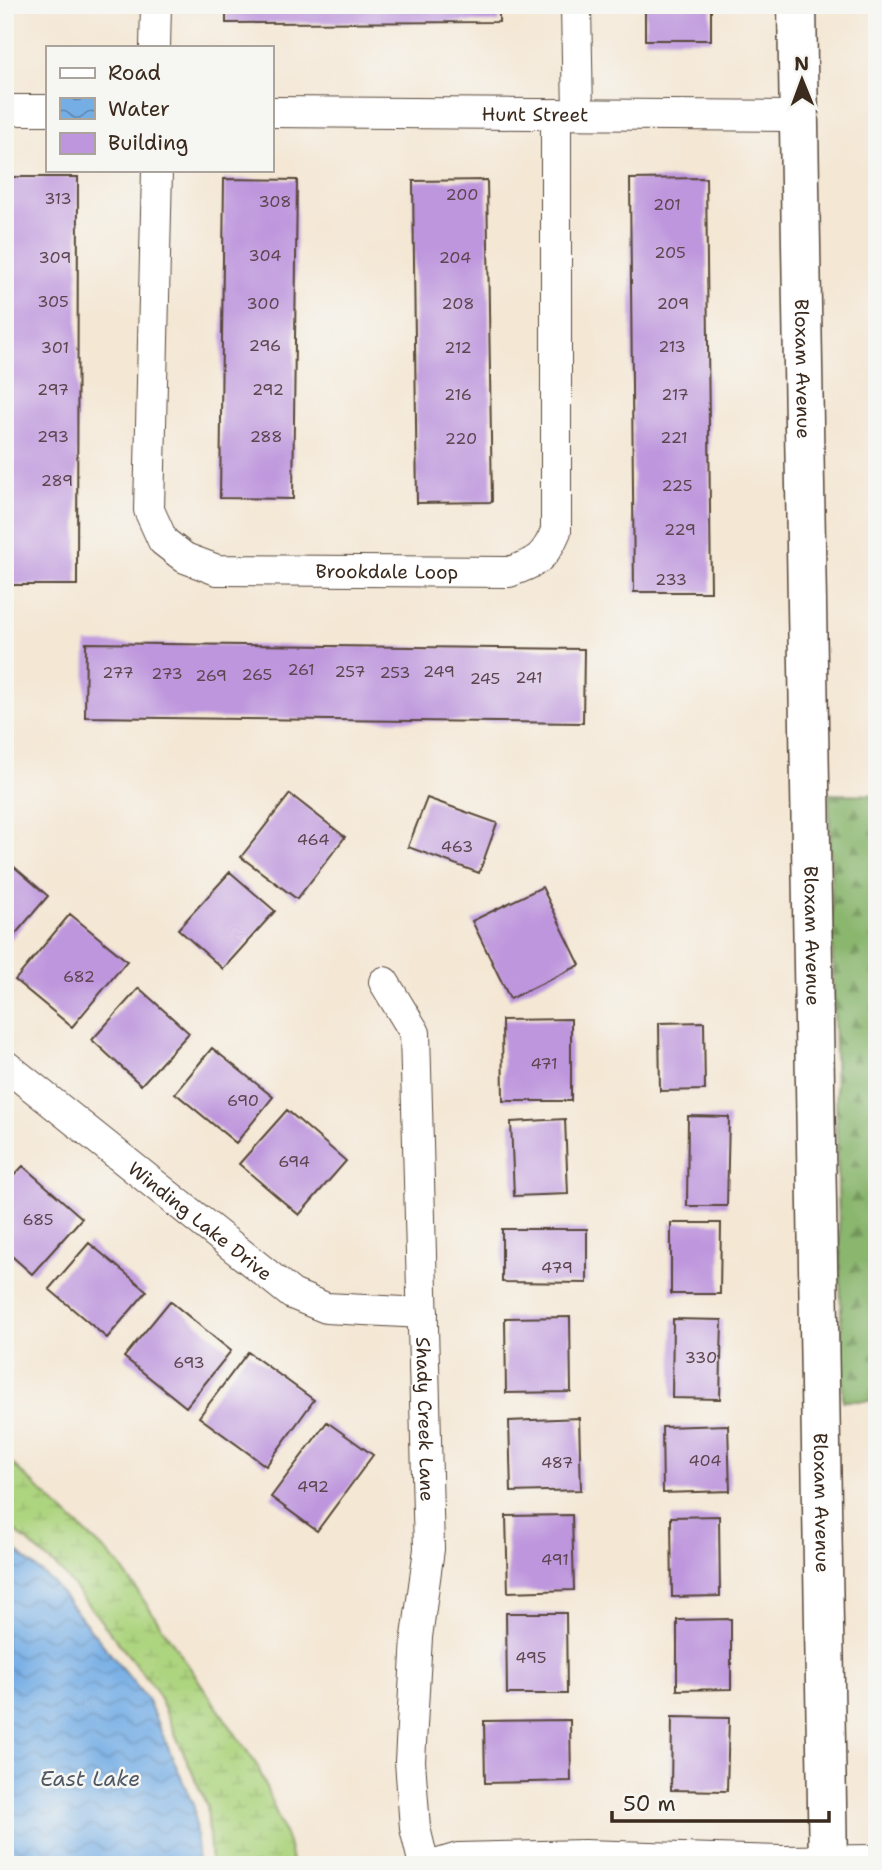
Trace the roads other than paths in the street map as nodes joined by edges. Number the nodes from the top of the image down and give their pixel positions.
1 (156, 5) edge
2 (576, 5) edge
3 (797, 5) edge
4 (155, 46) edge
5 (5, 110) edge
6 (46, 110) edge
7 (273, 112) edge
8 (567, 114) junction
9 (798, 116) junction
10 (157, 172) edge
11 (384, 982) dead end
12 (5, 1065) edge
13 (423, 1313) junction
14 (877, 1860) edge
15 (828, 1862) edge
16 (424, 1865) edge
17 (435, 1865) edge

1 - 4 street
2 - 8 street, Brookdale Loop
3 - 9 street, Bloxam Avenue
5 - 6 street
7 - 8 street, Hunt Street
8 - 9 street, Hunt Street
8 - 10 street, Brookdale Loop
9 - 15 street, Bloxam Avenue
11 - 13 street, Shady Creek Lane
12 - 13 street, Winding Lake Drive
13 - 16 street, Shady Creek Lane
14 - 15 street
15 - 17 street

